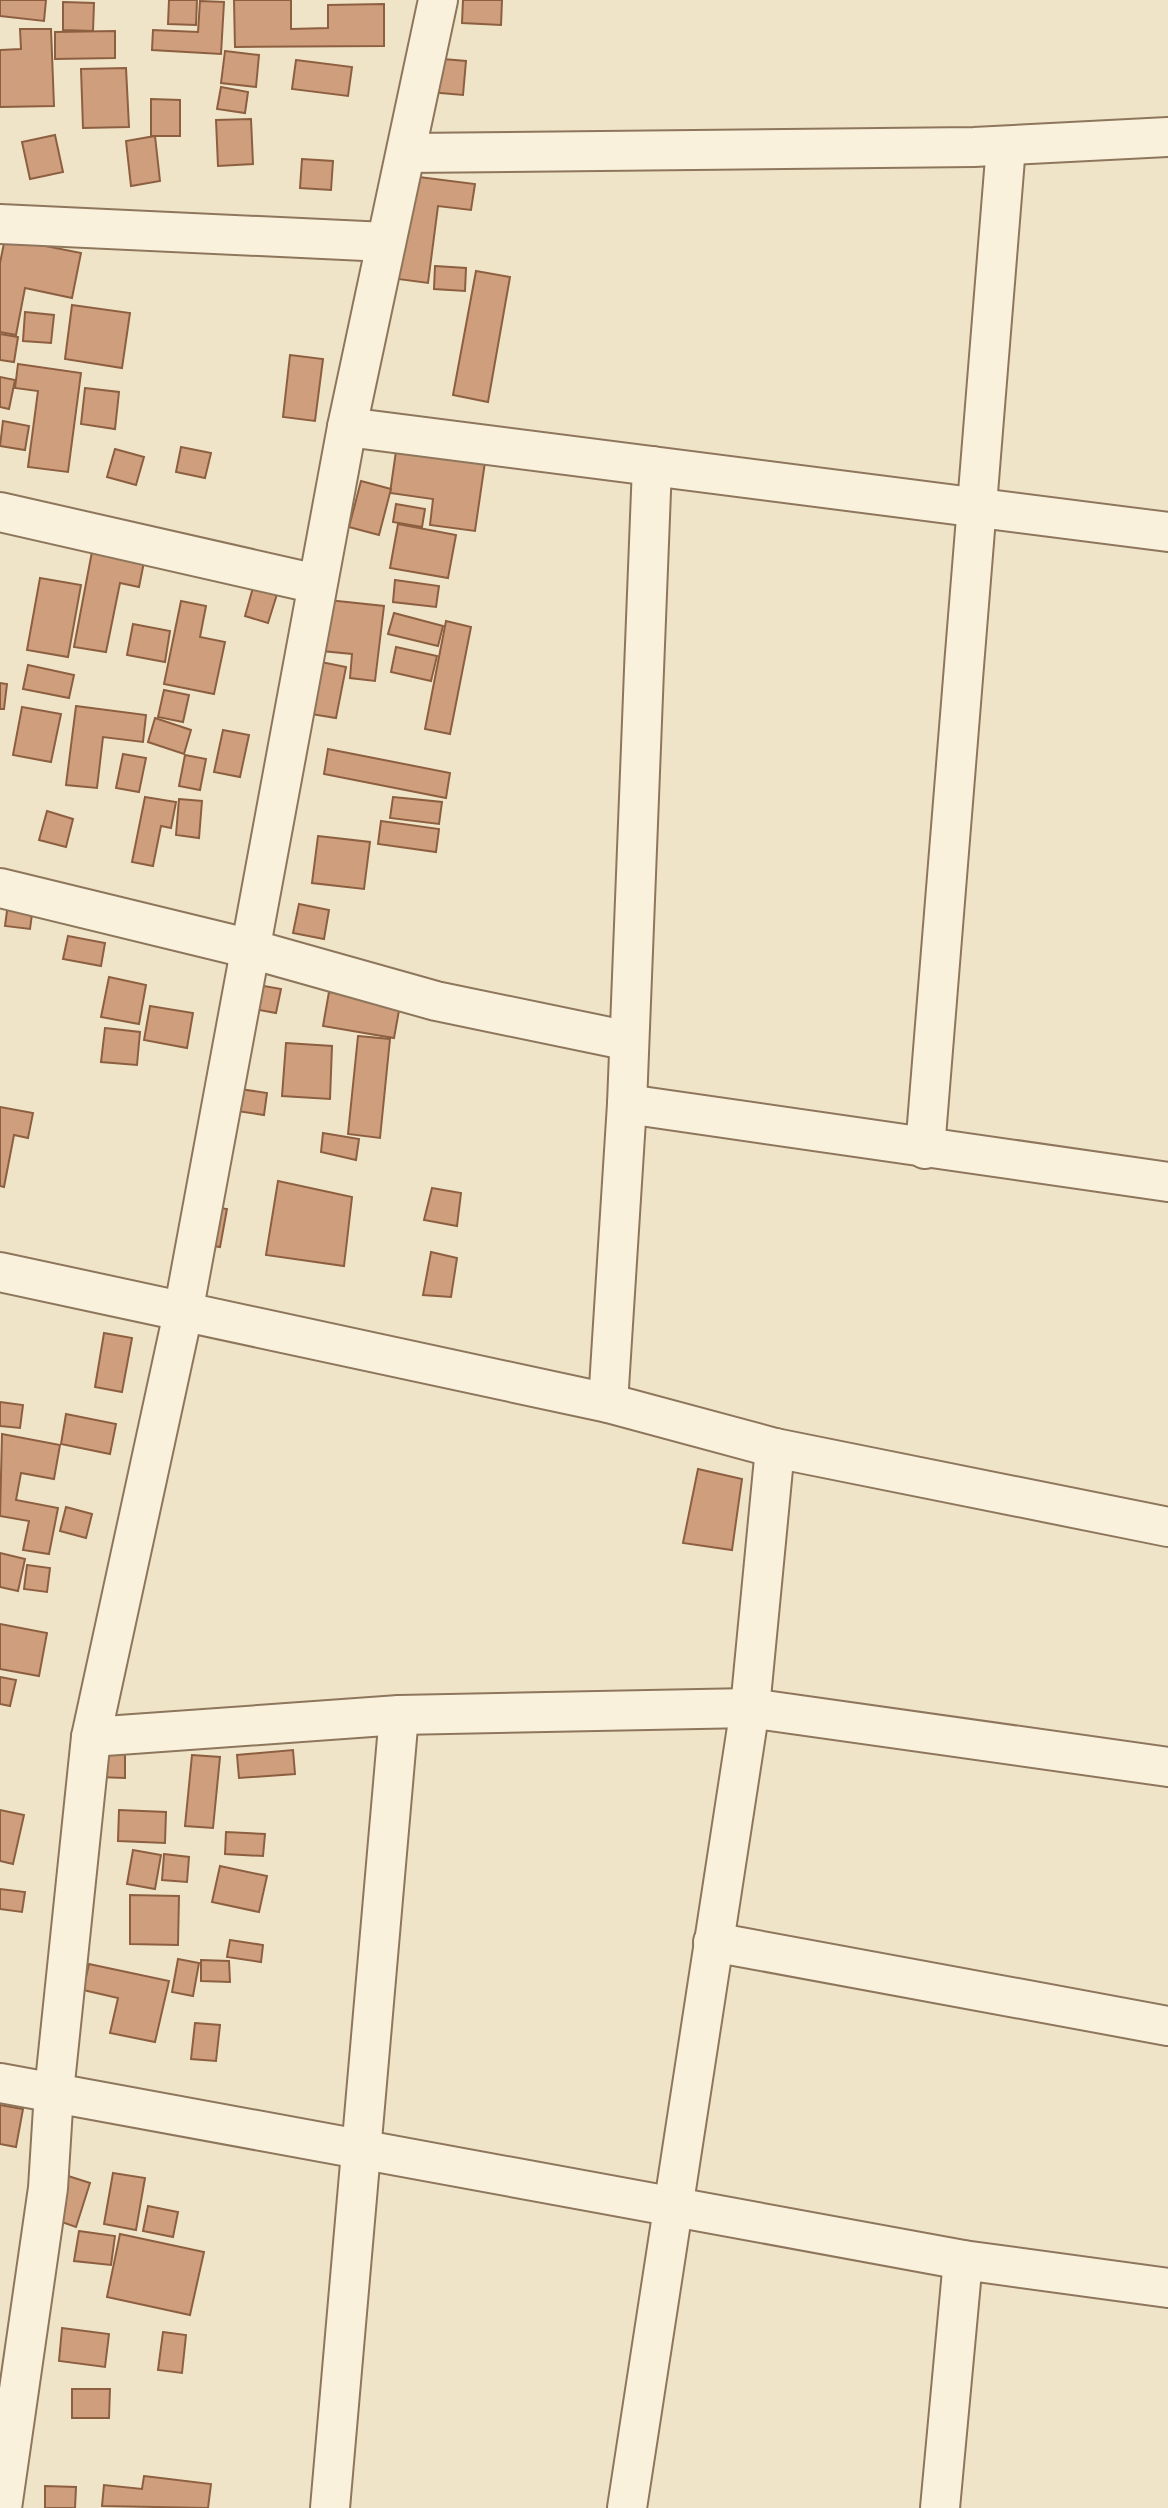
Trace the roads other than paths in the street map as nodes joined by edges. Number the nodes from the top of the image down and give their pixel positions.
1 (439, 0) edge
2 (1168, 137) edge
3 (1006, 146) junction
4 (408, 153) junction
5 (0, 224) edge
6 (386, 242) junction
7 (347, 427) junction
8 (652, 466) junction
9 (978, 508) junction
10 (0, 512) edge
11 (1168, 532) edge
12 (317, 584) junction
13 (0, 888) edge
14 (251, 949) junction
15 (629, 1041) junction
16 (627, 1104) junction
17 (925, 1149) junction
18 (1168, 1182) edge
19 (0, 1272) edge
20 (183, 1313) junction
21 (608, 1404) junction
22 (775, 1448) junction
23 (1168, 1527) edge
24 (750, 1708) junction
25 (399, 1715) junction
26 (90, 1737) junction
27 (1168, 1767) edge
28 (713, 1942) junction
29 (1168, 2026) edge
30 (0, 2082) edge
31 (54, 2092) junction
32 (363, 2151) junction
33 (674, 2207) junction
34 (964, 2260) junction
35 (1168, 2288) edge
36 (2, 2508) edge
37 (330, 2508) edge
38 (627, 2508) edge
39 (940, 2508) edge

1 - 4 street
2 - 3 street
3 - 4 street
3 - 9 street
4 - 6 street
5 - 6 street
6 - 7 street
7 - 8 street
7 - 12 street
8 - 9 street
8 - 15 street
9 - 11 street
9 - 17 street
10 - 12 street
12 - 14 street
13 - 14 street
14 - 15 street
14 - 20 street
15 - 16 street
16 - 17 street
16 - 21 street
17 - 18 street
19 - 20 street
20 - 21 street
20 - 26 street
21 - 22 street
22 - 23 street
22 - 24 street
24 - 25 street
24 - 27 street
24 - 28 street
25 - 26 street
25 - 32 street
26 - 31 street
28 - 29 street
28 - 33 street
30 - 31 street
31 - 32 street
31 - 36 street
32 - 33 street
32 - 37 street
33 - 34 street
33 - 38 street
34 - 35 street
34 - 39 street

